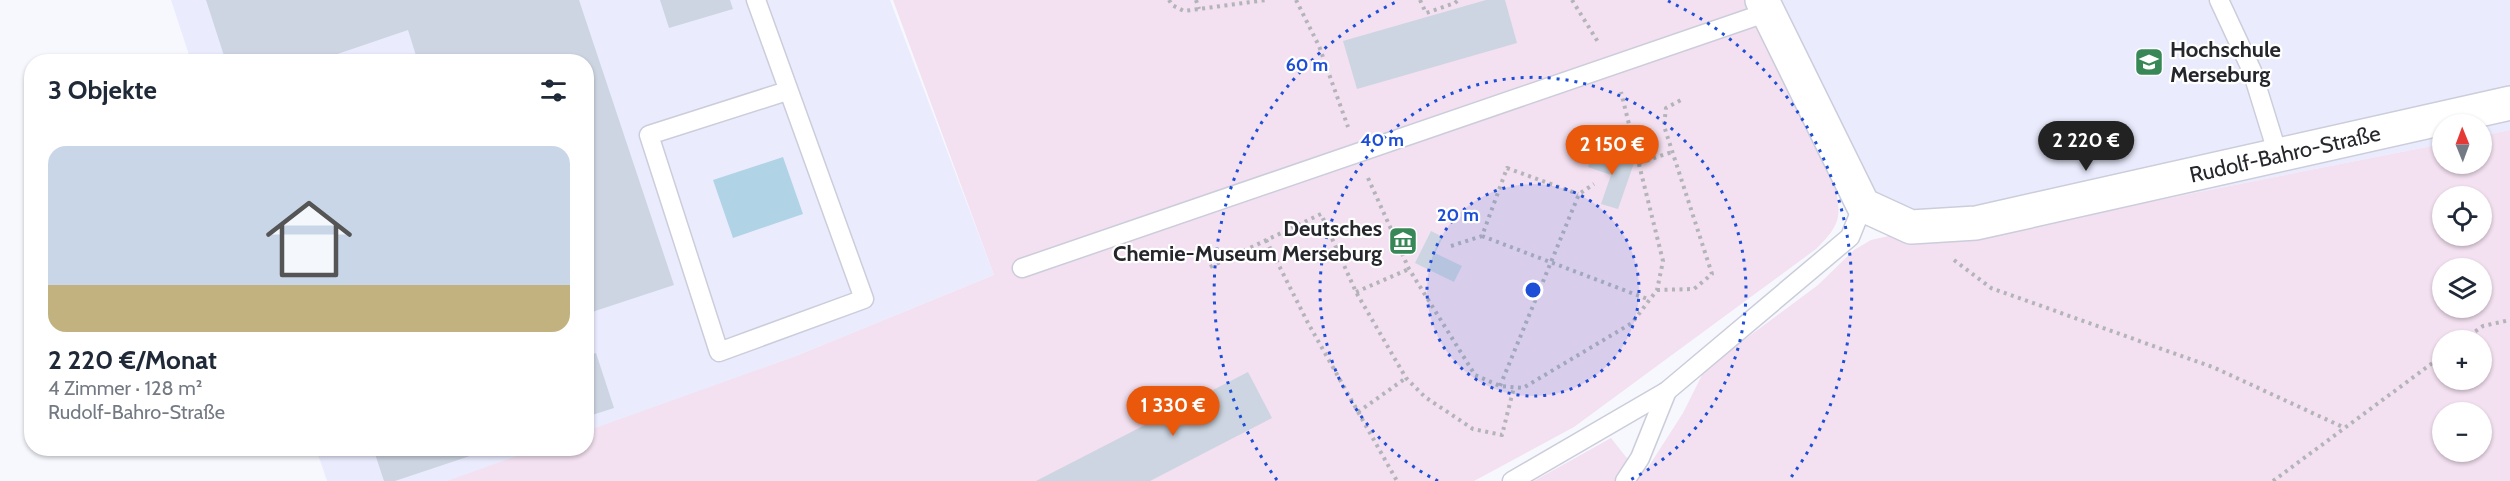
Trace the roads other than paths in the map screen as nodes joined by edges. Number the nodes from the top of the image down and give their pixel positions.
1 (756, 0) edge
2 (2219, 0) edge
3 (1765, 6) edge
4 (787, 91) junction
5 (2510, 103) edge
6 (2278, 155) junction
7 (1863, 205) junction
8 (1022, 268) dead end
9 (1667, 391) junction
10 (1512, 481) edge
11 (1625, 481) edge

1 - 4 lane
2 - 6 lane
3 - 7 street
3 - 8 lane
4 - 4 lane
5 - 6 street, Rudolf-Bahro-Straße
6 - 7 street, Rudolf-Bahro-Straße
7 - 9 lane
9 - 10 lane
9 - 11 lane

